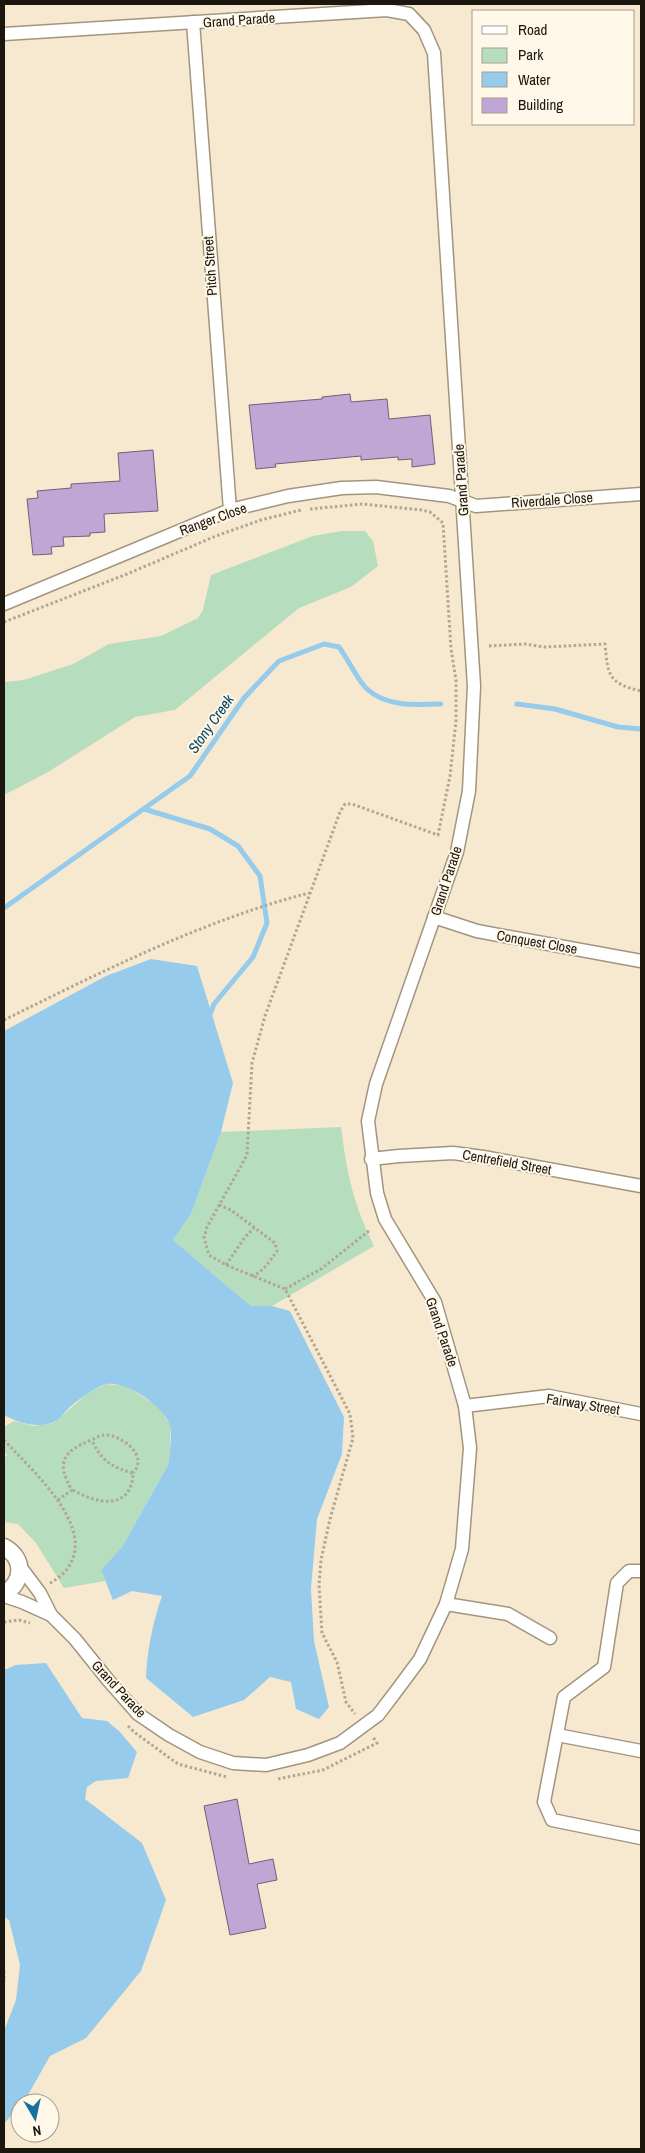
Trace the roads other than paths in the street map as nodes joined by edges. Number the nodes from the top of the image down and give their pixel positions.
1 (192, 22) junction
2 (4, 34) edge
3 (641, 494) edge
4 (463, 501) junction
5 (230, 510) junction
6 (4, 604) edge
7 (434, 917) junction
8 (641, 961) edge
9 (371, 1160) junction
10 (641, 1186) edge
11 (466, 1406) junction
12 (641, 1414) edge
13 (4, 1547) edge
14 (20, 1565) junction
15 (641, 1571) edge
16 (4, 1595) edge
17 (446, 1604) junction
18 (52, 1615) junction
19 (550, 1638) dead end
20 (557, 1735) junction
21 (641, 1751) edge
22 (641, 1838) edge

1 - 2 street, Grand Parade
1 - 4 street, Grand Parade
1 - 5 street, Pitch Street
3 - 4 street, Riverdale Close
4 - 5 street, Ranger Close
4 - 7 street, Grand Parade
5 - 6 street, Ranger Close
7 - 8 street, Conquest Close
7 - 9 street, Grand Parade
9 - 10 street, Centrefield Street
9 - 11 street, Grand Parade
11 - 12 street, Fairway Street
11 - 17 street, Grand Parade
13 - 14 street
14 - 16 street
14 - 18 street, Grand Parade
15 - 20 street
16 - 18 street, Grand Parade
17 - 18 street, Grand Parade
17 - 19 street
20 - 21 street
20 - 22 street

